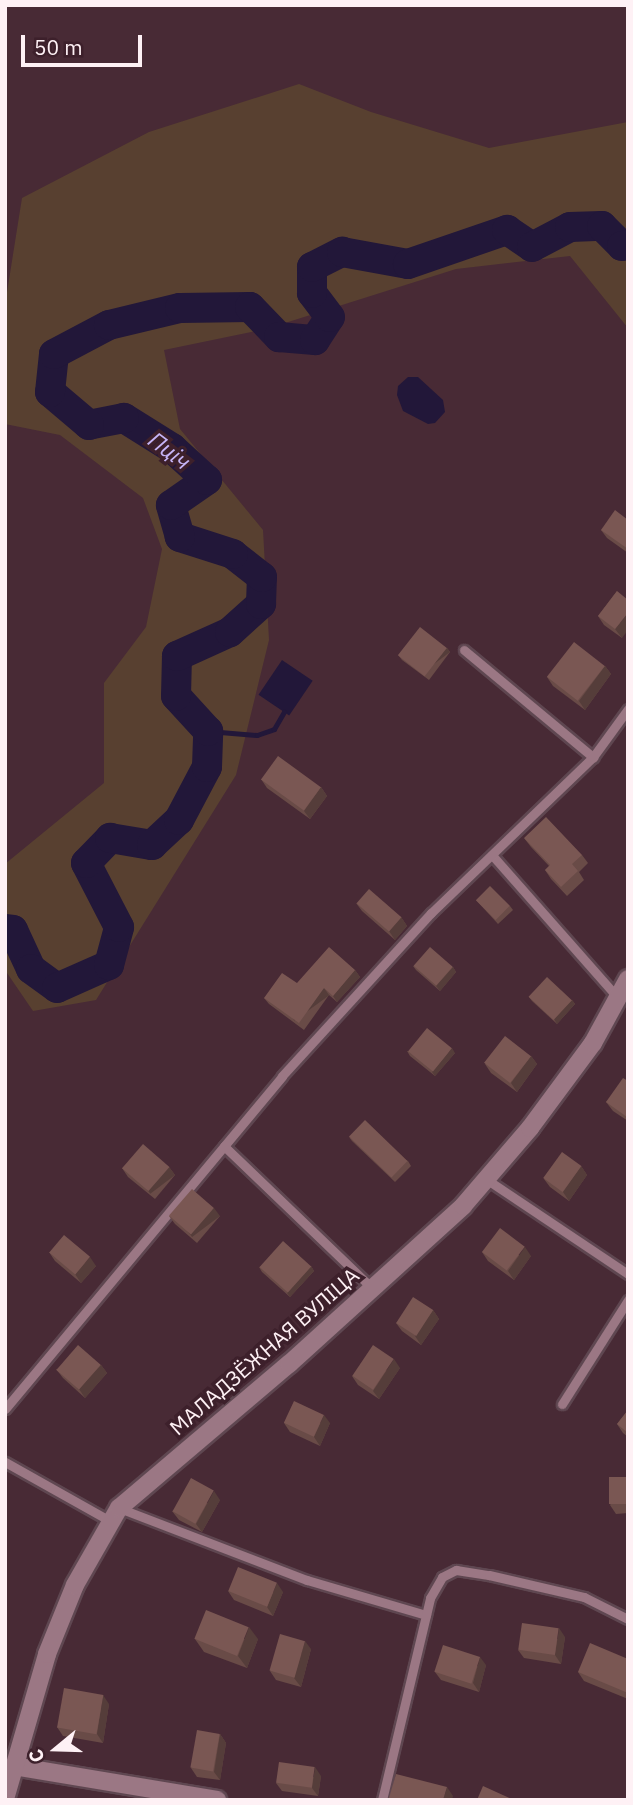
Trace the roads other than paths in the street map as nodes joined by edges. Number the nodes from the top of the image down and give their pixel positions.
1 (464, 650) dead end
2 (628, 709) edge
3 (593, 757) junction
4 (492, 855) junction
5 (628, 979) edge
6 (618, 998) junction
7 (224, 1146) junction
8 (486, 1179) junction
9 (628, 1274) edge
10 (372, 1288) junction
11 (628, 1300) edge
12 (562, 1404) dead end
13 (5, 1409) edge
14 (5, 1462) edge
15 (115, 1515) junction
16 (426, 1615) junction
17 (628, 1619) edge
18 (14, 1766) junction
19 (5, 1799) edge
20 (217, 1800) edge
21 (382, 1800) edge

1 - 3 lane
2 - 3 lane
3 - 4 lane
4 - 6 lane
4 - 7 lane
5 - 6 street, МАЛАДЗЁЖНАЯ ВУЛІЦА
6 - 8 street, МАЛАДЗЁЖНАЯ ВУЛІЦА
7 - 10 lane
7 - 13 lane
8 - 9 lane
8 - 10 street, МАЛАДЗЁЖНАЯ ВУЛІЦА
10 - 15 street, МАЛАДЗЁЖНАЯ ВУЛІЦА
11 - 12 lane
14 - 15 lane
15 - 16 lane
15 - 18 street, МАЛАДЗЁЖНАЯ ВУЛІЦА
16 - 17 lane
16 - 21 lane
18 - 19 street, МАЛАДЗЁЖНАЯ ВУЛІЦА
18 - 20 street

